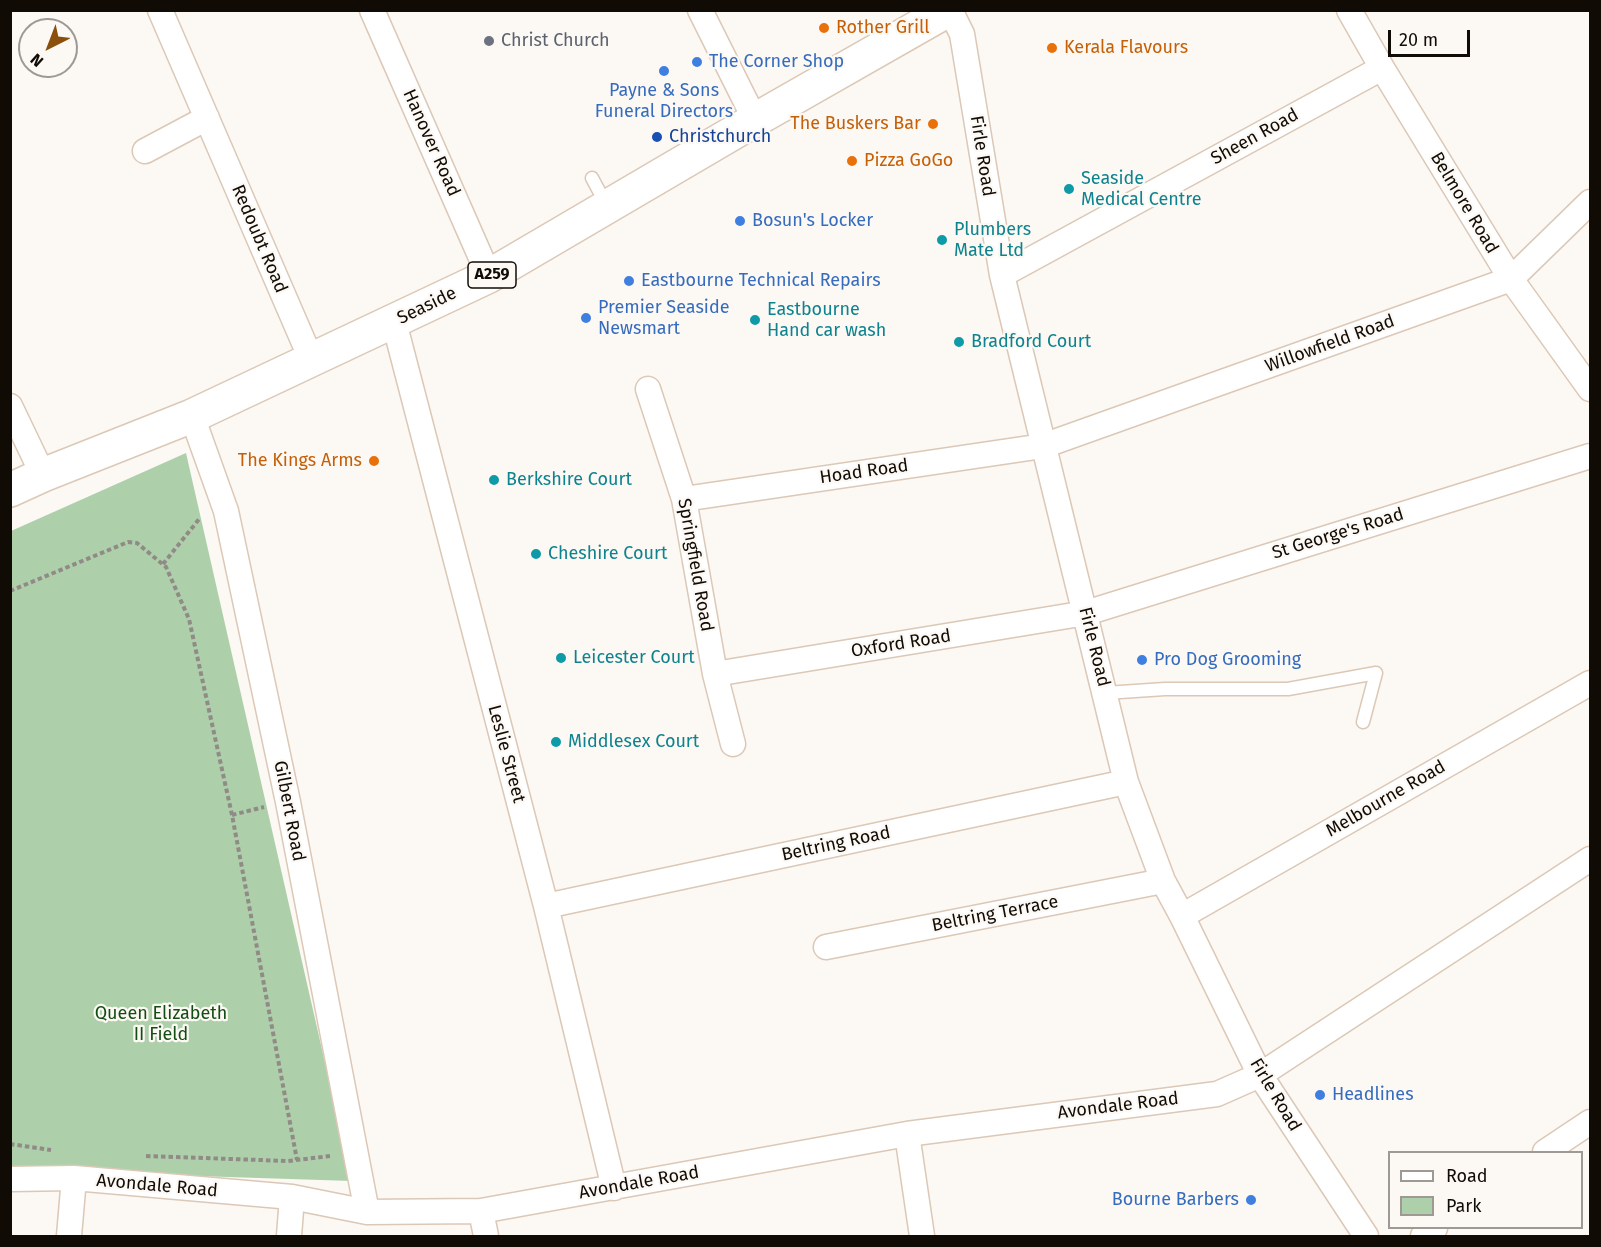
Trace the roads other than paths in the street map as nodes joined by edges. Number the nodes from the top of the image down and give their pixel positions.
1 (160, 10) edge
2 (372, 10) edge
3 (700, 10) edge
4 (949, 10) edge
5 (1348, 10) edge
6 (1382, 68) junction
7 (207, 118) junction
8 (755, 120) junction
9 (145, 151) dead end
10 (592, 177) dead end
11 (1590, 202) edge
12 (607, 207) junction
13 (1002, 275) junction
14 (489, 276) junction
15 (1511, 279) junction
16 (394, 322) junction
17 (311, 359) junction
18 (648, 388) dead end
19 (1590, 389) edge
20 (10, 406) edge
21 (192, 416) junction
22 (1043, 446) junction
23 (1590, 456) edge
24 (43, 475) junction
25 (10, 490) edge
26 (684, 499) junction
27 (1086, 613) junction
28 (715, 674) junction
29 (1590, 683) edge
30 (1106, 693) junction
31 (1363, 722) dead end
32 (733, 744) dead end
33 (1126, 782) junction
34 (1590, 859) edge
35 (1163, 881) junction
36 (546, 906) junction
37 (1182, 916) junction
38 (826, 947) dead end
39 (1260, 1075) junction
40 (1590, 1122) edge
41 (907, 1134) junction
42 (1546, 1151) edge
43 (74, 1178) junction
44 (10, 1179) edge
45 (614, 1188) junction
46 (292, 1197) junction
47 (481, 1211) junction
48 (367, 1212) junction
49 (69, 1236) edge
50 (289, 1236) edge
51 (486, 1236) edge
52 (922, 1236) edge
53 (1366, 1236) edge

1 - 7 street, Redoubt Road
2 - 14 street, Hanover Road
3 - 8 street
4 - 8 main road, Seaside / A259
4 - 13 street, Firle Road
5 - 6 street, Belmore Road
6 - 13 street, Sheen Road
6 - 15 street, Belmore Road
7 - 9 street
7 - 17 street, Redoubt Road
8 - 12 main road, Seaside / A259
10 - 12 lane
11 - 15 street, Willowfield Road
12 - 14 main road, Seaside / A259
13 - 22 street, Firle Road
14 - 16 main road, Seaside / A259
15 - 19 street, Belmore Road
15 - 22 street, Willowfield Road
16 - 17 main road, Seaside / A259
16 - 36 street, Leslie Street
17 - 21 main road, Seaside / A259
18 - 26 street, Springfield Road
20 - 24 street
21 - 24 main road, Seaside / A259
21 - 48 street, Gilbert Road
22 - 26 street, Hoad Road
22 - 27 street, Firle Road
23 - 27 street, St George's Road
24 - 25 main road, Seaside / A259
26 - 28 street, Springfield Road
27 - 28 street, Oxford Road
27 - 30 street, Firle Road
28 - 32 street, Springfield Road
29 - 37 street, Melbourne Road
30 - 31 lane
30 - 33 street, Firle Road
33 - 35 street, Firle Road
33 - 36 street, Beltring Road
34 - 39 street
35 - 37 street, Firle Road
35 - 38 street, Beltring Terrace
36 - 45 street, Leslie Street
37 - 39 street, Firle Road
39 - 41 street, Avondale Road
39 - 53 street, Firle Road
40 - 42 street
41 - 45 street, Avondale Road
41 - 52 street
43 - 44 street, Avondale Road
43 - 46 street, Avondale Road
43 - 49 street
45 - 47 street, Avondale Road
46 - 48 street, Avondale Road
46 - 50 street
47 - 48 street, Avondale Road
47 - 51 street

